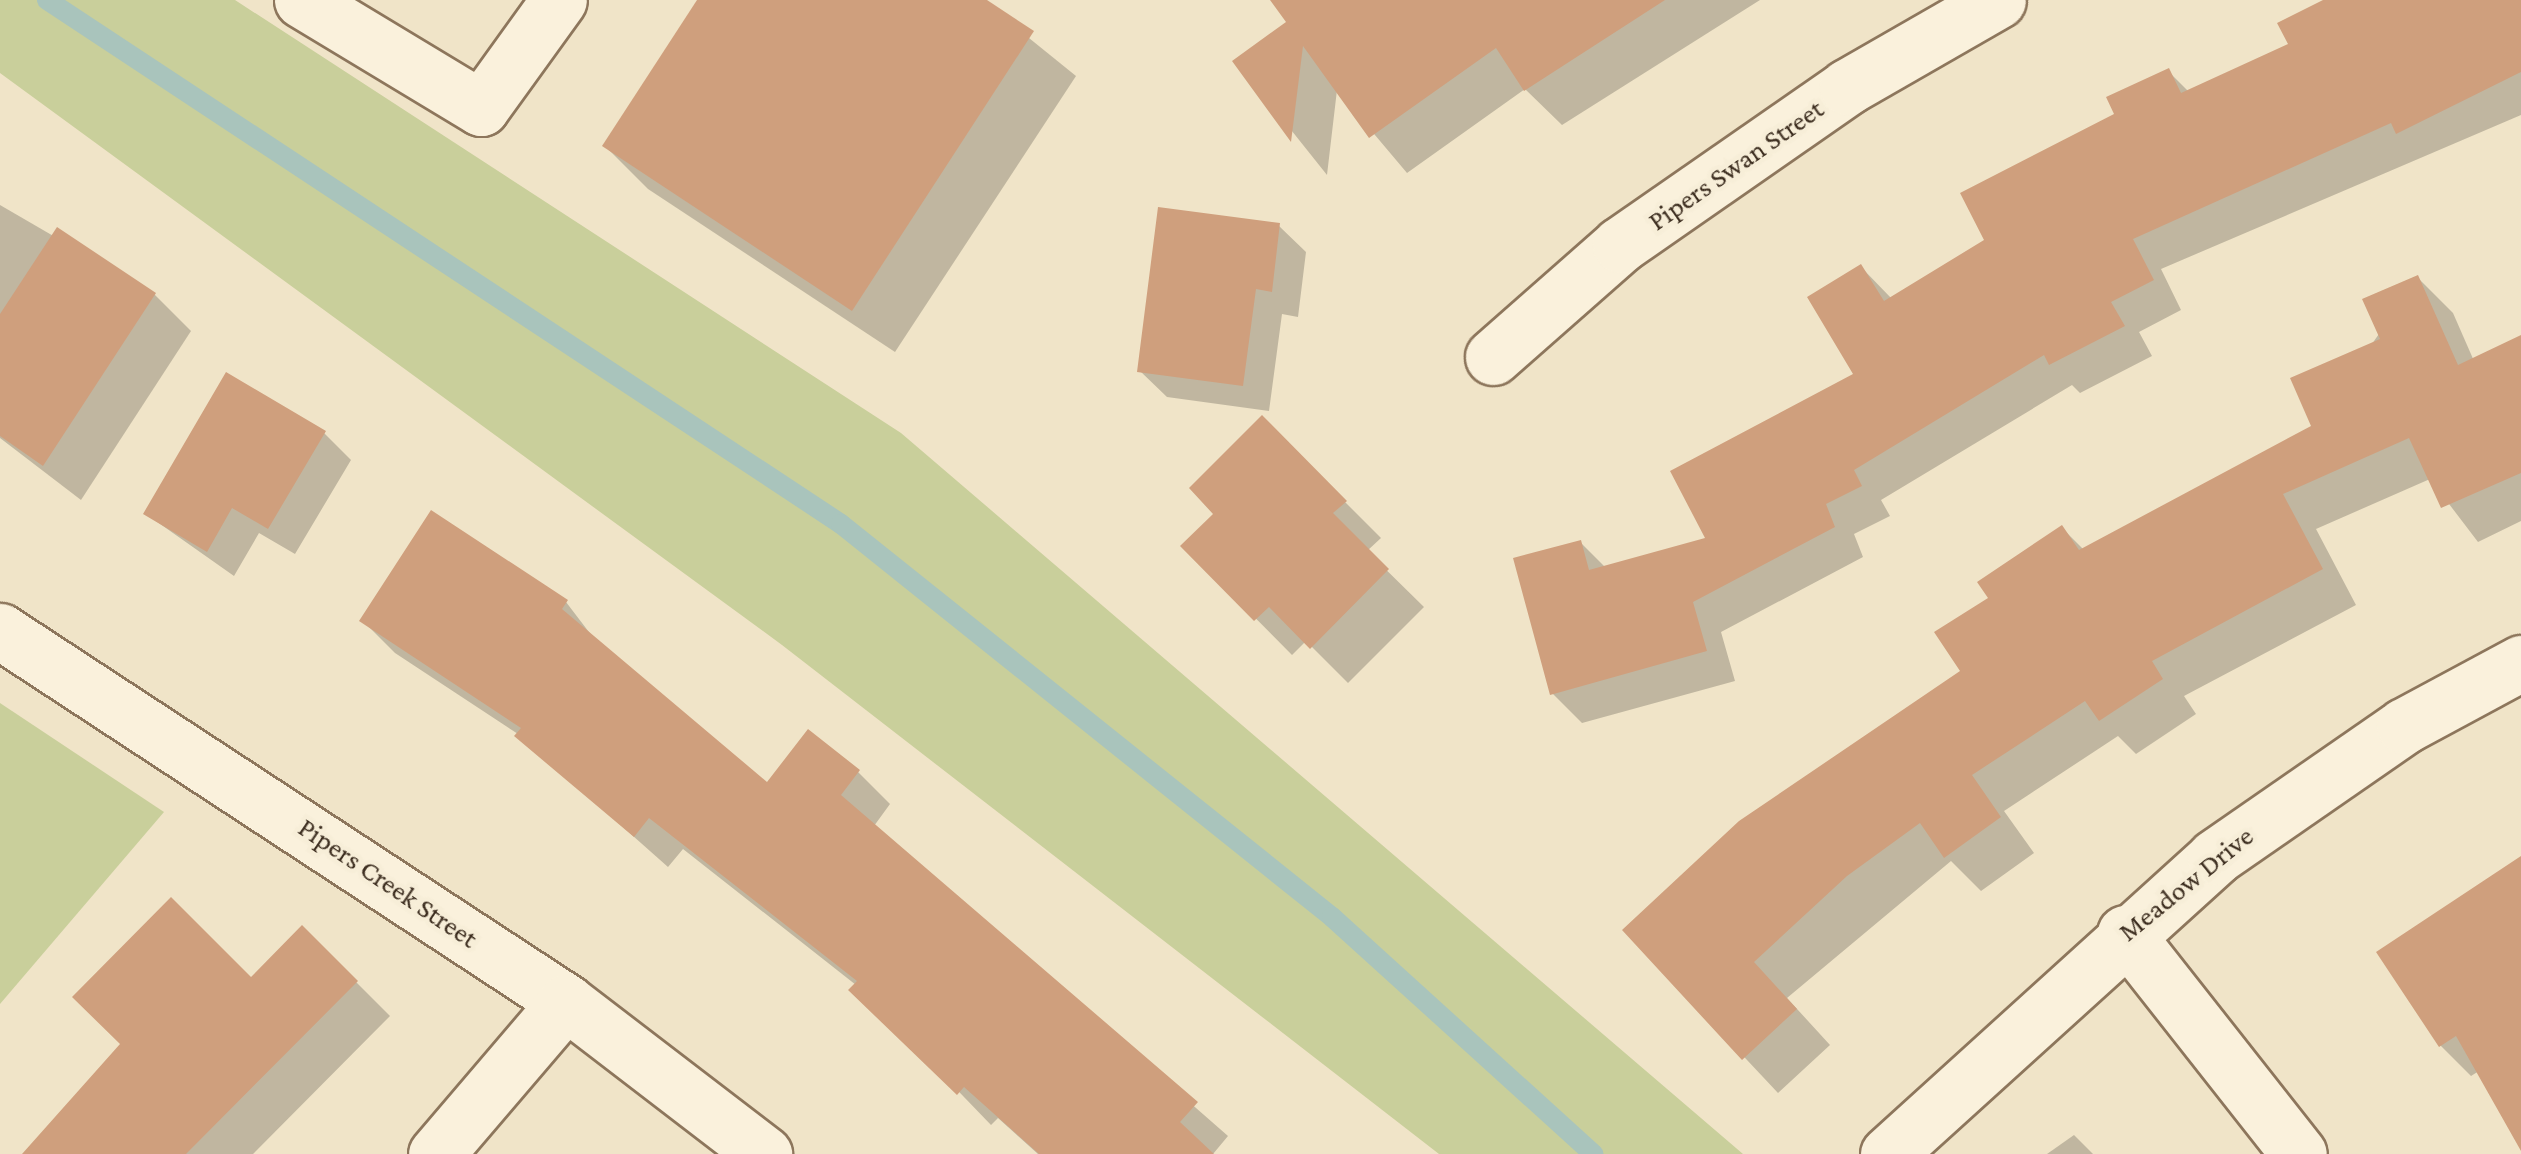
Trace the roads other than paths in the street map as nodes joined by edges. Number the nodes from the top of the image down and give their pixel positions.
1 (302, 0) edge
2 (559, 0) edge
3 (1998, 0) edge
4 (1493, 357) dead end
5 (0, 632) edge
6 (2521, 664) edge
7 (2125, 933) junction
8 (566, 1002) junction
9 (436, 1154) edge
10 (764, 1154) edge
11 (1888, 1154) edge
12 (2299, 1154) edge

1 - 2 street
3 - 4 street, Pipers Swan Street
5 - 8 street, Pipers Creek Street
6 - 7 street, Meadow Drive
7 - 11 street, Meadow Drive
7 - 12 street
8 - 9 street
8 - 10 street, Pipers Creek Street

